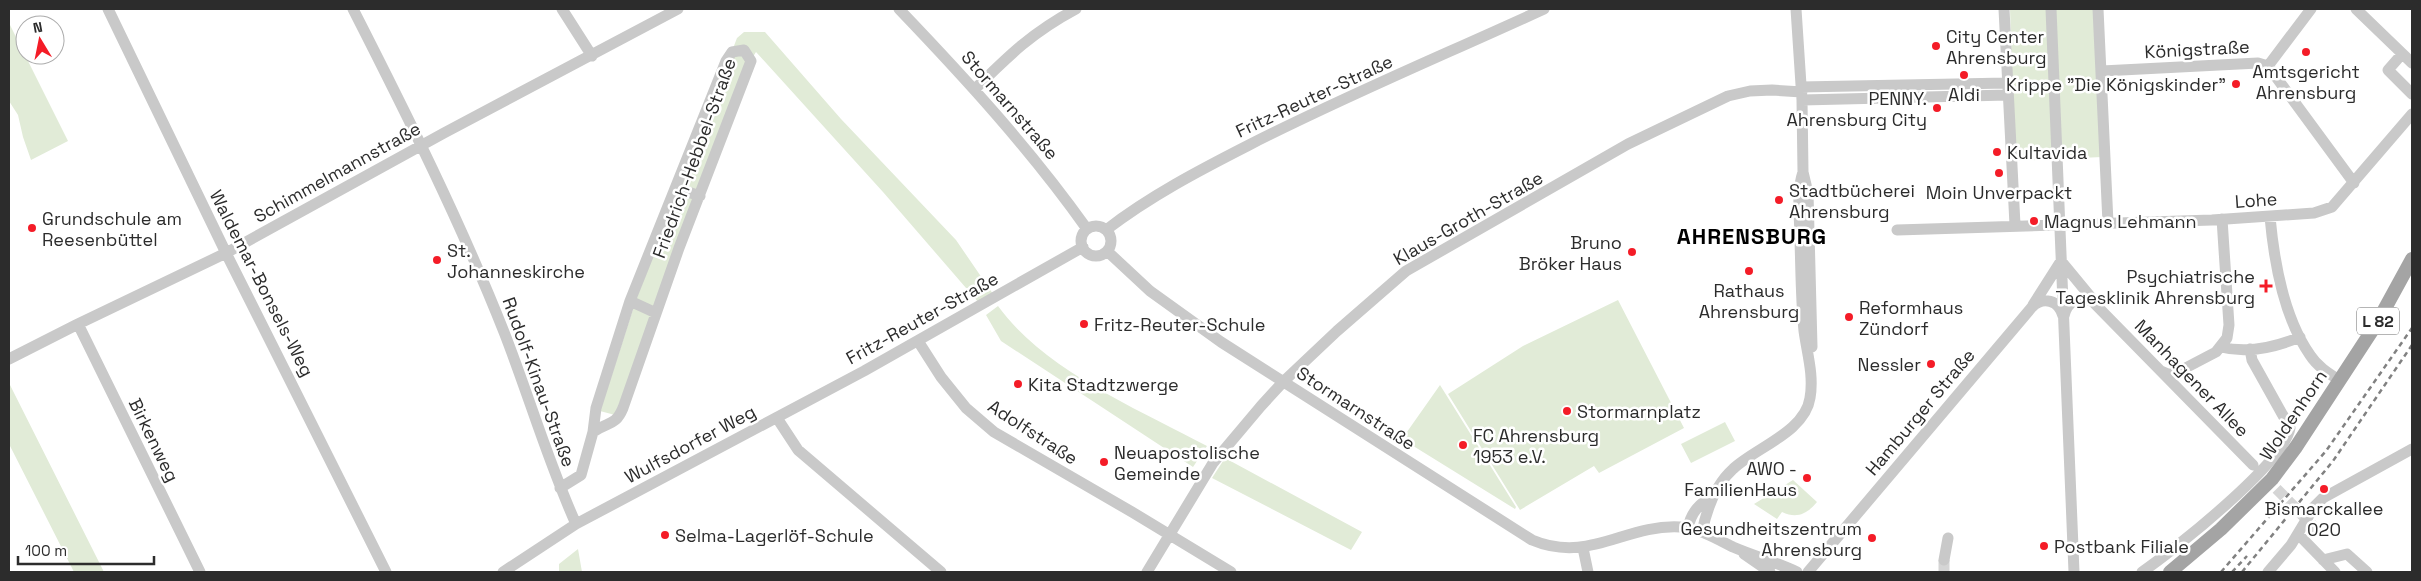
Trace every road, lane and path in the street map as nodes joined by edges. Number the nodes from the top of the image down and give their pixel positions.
1 (108, 9) edge
2 (353, 9) edge
3 (562, 9) edge
4 (678, 9) edge
5 (899, 9) edge
6 (1076, 9) edge
7 (1544, 9) edge
8 (1796, 9) edge
9 (2004, 9) edge
10 (2051, 9) edge
11 (2098, 9) edge
12 (2311, 9) edge
13 (2356, 9) edge
14 (2402, 54) junction
15 (592, 56) junction
16 (2412, 63) edge
17 (2263, 64) junction
18 (2102, 71) junction
19 (975, 89) junction
20 (2008, 90) junction
21 (1802, 93) junction
22 (2412, 94) edge
23 (2412, 114) edge
24 (422, 145) junction
25 (2351, 179) junction
26 (676, 188) junction
27 (700, 196) junction
28 (2270, 216) junction
29 (2222, 219) junction
30 (2108, 223) junction
31 (2015, 225) junction
32 (2060, 226) junction
33 (1087, 229) junction
34 (1106, 230) junction
35 (1897, 230) dead end
36 (1083, 247) junction
37 (1107, 251) junction
38 (226, 254) junction
39 (2412, 259) edge
40 (2061, 261) junction
41 (630, 302) junction
42 (2096, 304) junction
43 (2032, 307) junction
44 (656, 313) junction
45 (2063, 317) junction
46 (78, 324) junction
47 (2300, 337) junction
48 (918, 341) junction
49 (2221, 347) junction
50 (2250, 349) junction
51 (9, 359) edge
52 (2161, 371) junction
53 (2339, 380) junction
54 (1283, 382) junction
55 (777, 418) junction
56 (598, 428) junction
57 (2412, 449) edge
58 (2256, 469) junction
59 (560, 488) junction
60 (1714, 494) junction
61 (576, 524) junction
62 (1688, 528) junction
63 (1702, 532) junction
64 (2298, 534) junction
65 (1171, 535) junction
66 (1948, 538) dead end
67 (1734, 547) junction
68 (1582, 548) junction
69 (1944, 560) tunnel mouth
70 (2323, 560) junction
71 (2174, 571) edge
72 (200, 572) edge
73 (386, 572) edge
74 (502, 572) edge
75 (941, 572) edge
76 (1147, 572) edge
77 (1231, 572) edge
78 (1588, 572) edge
79 (1770, 572) edge
80 (1797, 572) edge
81 (1808, 572) edge
82 (2074, 572) edge
83 (2142, 572) edge
84 (2268, 572) edge
85 (2335, 572) edge
86 (2367, 572) edge

1 - 38 street, Waldemar-Bonsels-Weg
2 - 24 street, Rudolf-Kinau-Straße
3 - 15 street
4 - 15 street, Schimmelmannstraße
5 - 19 street, Stormarnstraße
6 - 19 street
7 - 34 street, Fritz-Reuter-Straße
8 - 21 street
9 - 20 street
10 - 32 street
11 - 18 street
12 - 17 street
13 - 14 street
14 - 16 street
14 - 22 street
15 - 24 street, Schimmelmannstraße
17 - 18 street, Königstraße
17 - 25 street, Königstraße
18 - 30 street
19 - 33 street, Stormarnstraße
20 - 21 street, Klaus-Groth-Straße
20 - 31 street
21 - 54 street, Klaus-Groth-Straße
21 - 60 street
23 - 25 street, Lohe
24 - 38 street, Schimmelmannstraße
24 - 59 street, Rudolf-Kinau-Straße
25 - 28 street, Lohe
26 - 27 street
26 - 27 street, Friedrich-Hebbel-Straße
26 - 41 street, Friedrich-Hebbel-Straße
27 - 44 street, Friedrich-Hebbel-Straße
28 - 29 street, Lohe
28 - 47 street
29 - 30 street, Lohe
29 - 49 street
30 - 32 street, Lohe
31 - 32 street, Lohe
31 - 35 street, Lohe
32 - 40 street
33 - 34 street
33 - 36 street
34 - 37 street
36 - 37 street
36 - 48 street, Fritz-Reuter-Straße
37 - 54 street, Stormarnstraße
38 - 46 street, Schimmelmannstraße
38 - 73 street, Waldemar-Bonsels-Weg
39 - 53 main road, Woldenhorn / L 82
40 - 42 street, Manhagener Allee
40 - 43 street, Hamburger Straße
40 - 45 street
41 - 44 street
41 - 56 street, Friedrich-Hebbel-Straße
42 - 45 street
42 - 52 street, Manhagener Allee
43 - 45 street
43 - 81 street, Hamburger Straße
44 - 56 street, Friedrich-Hebbel-Straße
45 - 82 street
46 - 51 street, Schimmelmannstraße
46 - 72 street, Birkenweg
47 - 50 street
47 - 53 street
48 - 55 street, Fritz-Reuter-Straße
48 - 65 street, Adolfstraße
49 - 50 street
49 - 52 street
50 - 58 street
52 - 58 street, Manhagener Allee
53 - 71 main road, Woldenhorn / L 82
54 - 65 street, Klaus-Groth-Straße
54 - 68 street, Stormarnstraße
55 - 61 street, Wulfsdorfer Weg
55 - 75 street, Wulfsdorfer Weg
56 - 59 street, Friedrich-Hebbel-Straße
57 - 64 street
58 - 83 street
59 - 61 street, Rudolf-Kinau-Straße
60 - 62 street
60 - 63 street
61 - 74 street, Wulfsdorfer Weg
62 - 63 street, Stormarnstraße
62 - 68 street, Stormarnstraße
63 - 67 street, Stormarnstraße
64 - 70 street
64 - 84 street
65 - 76 street, Klaus-Groth-Straße
65 - 77 street, Adolfstraße
66 - 69 street
67 - 79 street
67 - 80 street
68 - 78 street
70 - 85 street
70 - 86 street

